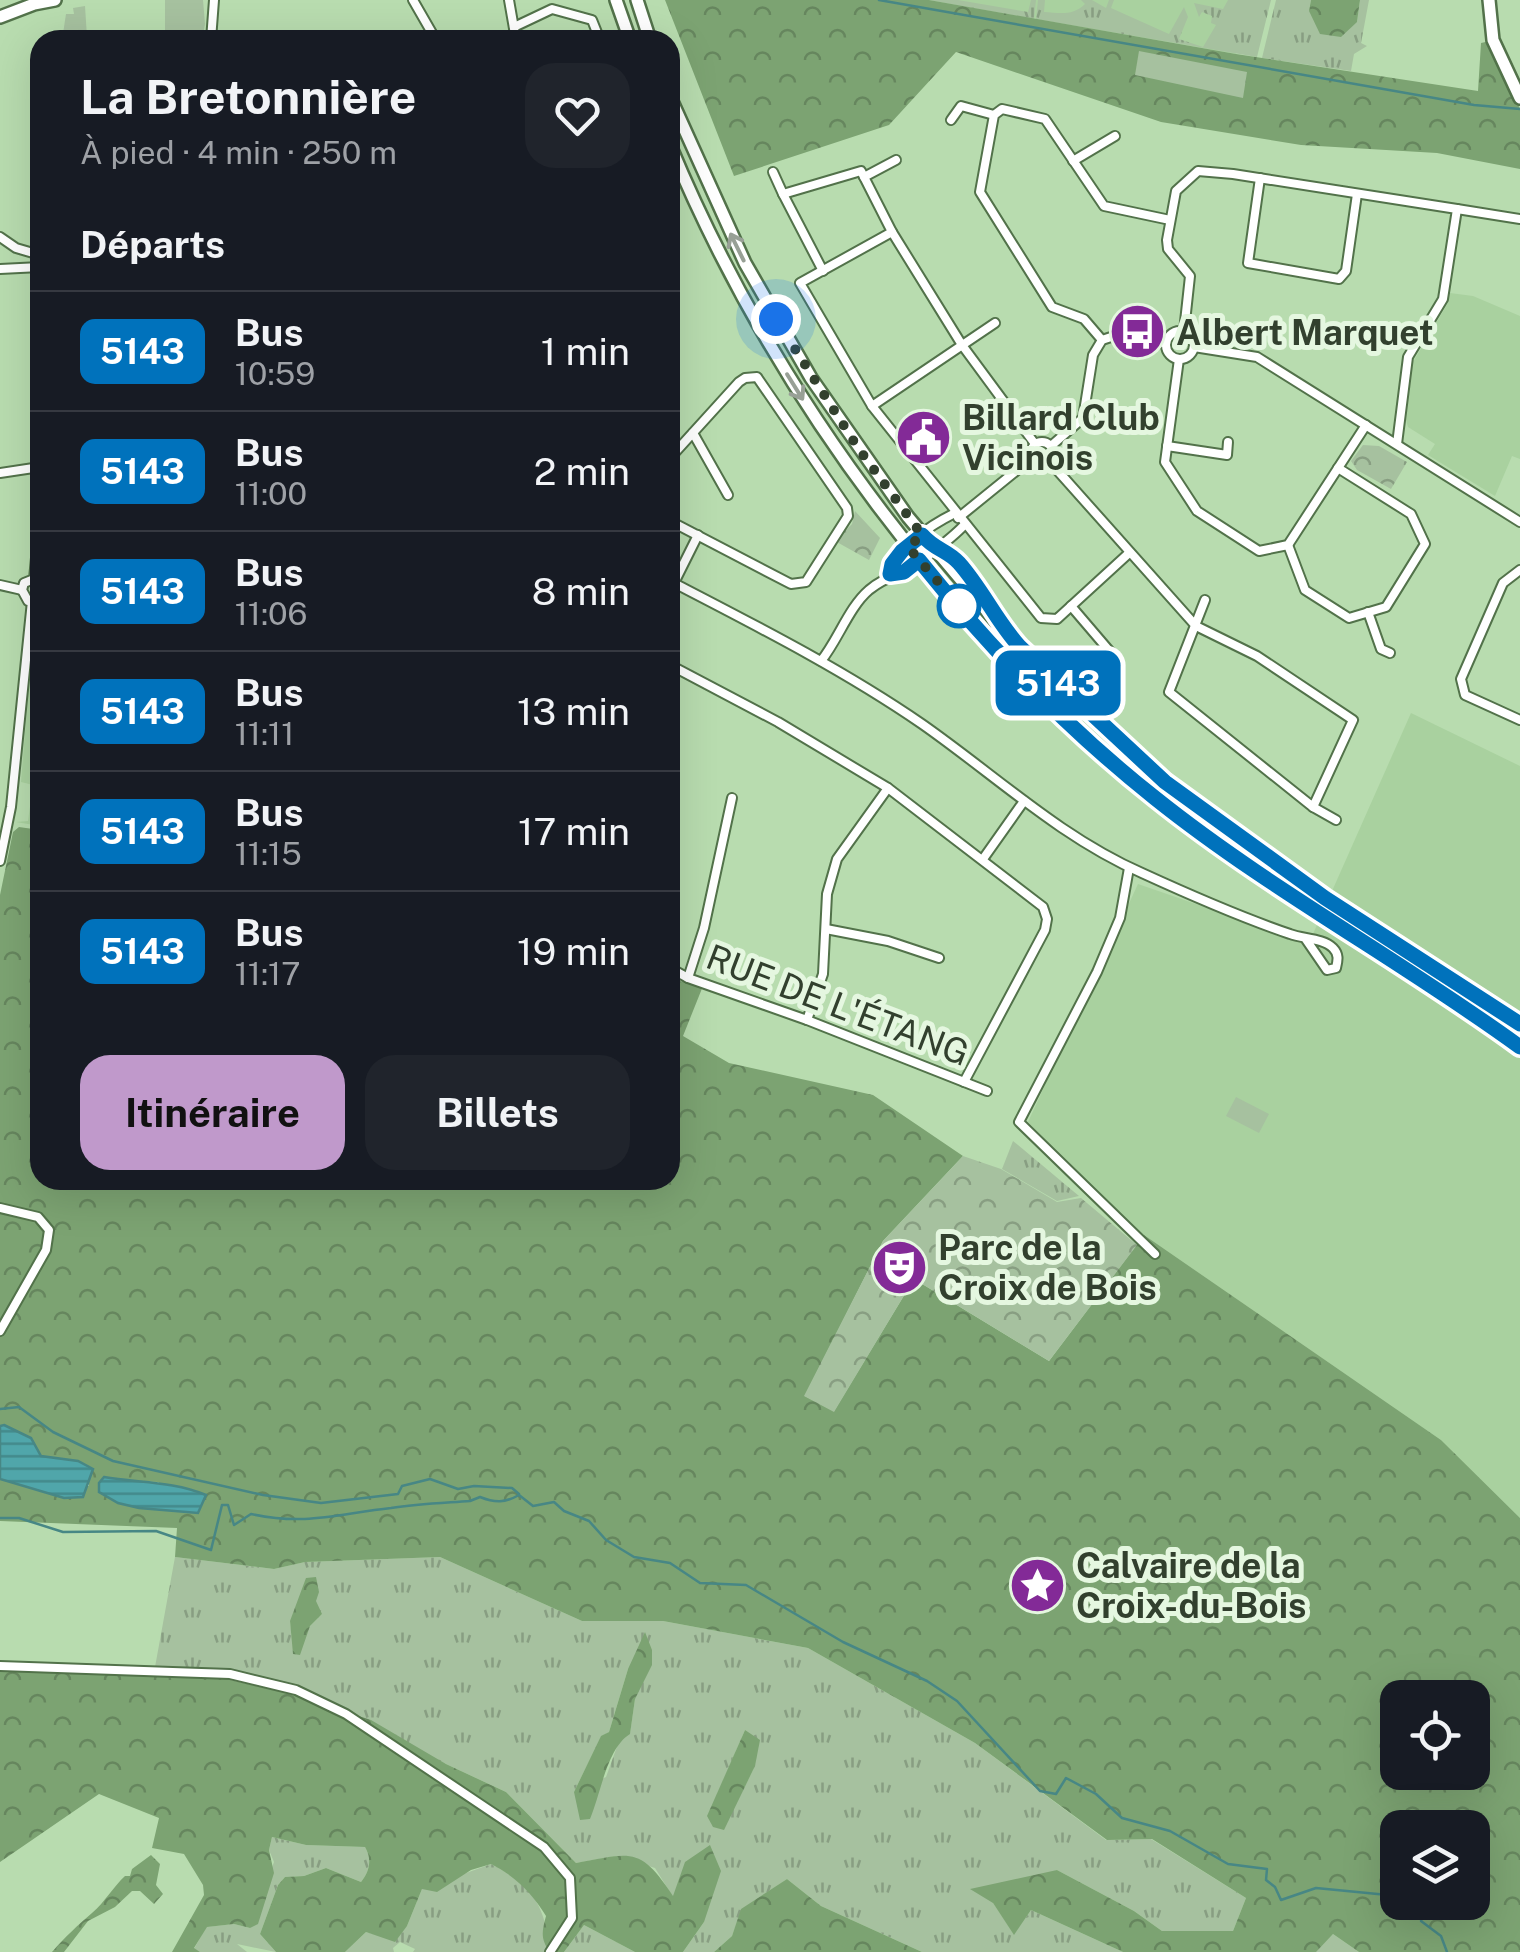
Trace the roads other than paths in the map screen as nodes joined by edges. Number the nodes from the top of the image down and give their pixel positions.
1 (55, 0) edge
2 (214, 0) edge
3 (413, 0) edge
4 (509, 0) edge
5 (616, 0) edge
6 (637, 0) edge
7 (1489, 0) edge
8 (0, 17) edge
9 (514, 27) junction
10 (212, 30) edge
11 (430, 30) edge
12 (514, 30) edge
13 (596, 30) edge
14 (626, 30) edge
15 (647, 30) edge
16 (1520, 98) edge
17 (994, 115) junction
18 (950, 120) dead end
19 (680, 121) edge
20 (1115, 136) dead end
21 (896, 160) dead end
22 (1073, 161) junction
23 (680, 167) edge
24 (773, 172) dead end
25 (864, 177) junction
26 (1260, 178) junction
27 (784, 194) junction
28 (1357, 194) junction
29 (1457, 209) junction
30 (1520, 218) edge
31 (1170, 220) junction
32 (892, 232) junction
33 (0, 237) edge
34 (30, 252) edge
35 (30, 267) edge
36 (0, 268) edge
37 (824, 270) junction
38 (995, 323) dead end
39 (1184, 331) junction
40 (1102, 340) junction
41 (1166, 343) junction
42 (962, 345) junction
43 (1194, 347) junction
44 (1179, 359) junction
45 (872, 406) junction
46 (1366, 425) junction
47 (693, 433) junction
48 (1228, 442) dead end
49 (1035, 444) junction
50 (1397, 444) junction
51 (1051, 446) junction
52 (1167, 446) junction
53 (680, 447) edge
54 (1032, 458) junction
55 (1049, 461) junction
56 (1338, 468) junction
57 (30, 469) edge
58 (0, 474) edge
59 (728, 495) dead end
60 (959, 518) junction
61 (1520, 522) edge
62 (680, 526) edge
63 (698, 535) junction
64 (922, 535) junction
65 (1288, 546) junction
66 (908, 547) junction
67 (927, 554) junction
68 (1128, 554) junction
69 (680, 568) edge
70 (1520, 570) edge
71 (890, 574) junction
72 (30, 581) edge
73 (0, 585) edge
74 (680, 586) edge
75 (22, 590) junction
76 (30, 598) edge
77 (1205, 600) dead end
78 (1071, 606) junction
79 (1368, 612) junction
80 (1196, 626) junction
81 (30, 650) edge
82 (1390, 653) dead end
83 (1112, 654) dead end
84 (821, 662) junction
85 (680, 670) edge
86 (1520, 720) edge
87 (888, 788) junction
88 (732, 798) dead end
89 (1024, 802) junction
90 (1313, 807) junction
91 (1336, 820) dead end
92 (983, 860) junction
93 (0, 861) edge
94 (1129, 868) junction
95 (826, 929) junction
96 (1306, 938) junction
97 (939, 958) dead end
98 (680, 974) edge
99 (688, 978) junction
100 (807, 1020) junction
101 (1520, 1024) edge
102 (1520, 1046) edge
103 (964, 1082) junction
104 (988, 1091) dead end
105 (0, 1208) edge
106 (1155, 1254) dead end
107 (0, 1331) edge
108 (0, 1666) edge
109 (550, 1952) edge

1 - 8 main road
2 - 10 street
3 - 11 street
4 - 9 street
5 - 14 main road
6 - 15 main road
7 - 16 main road
9 - 12 street
9 - 13 street
17 - 18 street
17 - 22 street
17 - 40 street
64 -> 19 main road
20 - 22 street
21 - 25 street
22 - 31 street
23 -> 66 main road
24 - 27 street
25 - 27 street
25 - 32 street
26 - 28 street
26 - 28 street
26 - 31 street
27 - 37 street
28 - 29 street
29 - 30 street
29 - 50 street
31 - 39 street
32 - 37 street
32 - 42 street
33 - 34 street
35 - 36 street
37 - 45 street
38 - 42 street
39 - 41 street
39 - 43 street
40 - 41 street
40 - 51 street
41 - 44 street
42 - 45 street
42 - 49 street
43 - 44 street
43 - 46 street
44 - 52 street
45 - 60 street
46 - 50 street
46 - 56 street
47 - 53 street
47 - 59 street
47 - 63 street
48 - 52 street
49 - 51 street
49 - 54 street
50 - 61 street
51 - 55 street
52 - 65 street
54 - 55 street
54 - 60 street
55 - 68 street
56 - 65 street
56 - 79 street
57 - 58 street
60 - 64 street
60 - 67 street
60 - 78 street
62 - 63 street
63 - 69 street
64 - 66 street
64 - 67 main road
65 - 79 street
66 - 67 main road
66 - 71 street
67 - 71 street
67 - 101 main road
67 - 102 main road
68 - 78 street
68 - 80 street
70 - 86 street
71 - 84 street
72 - 75 street
73 - 75 street
74 - 84 street
75 - 76 street
77 - 80 street
78 - 83 street
79 - 82 street
80 - 90 street
80 - 90 street
81 - 93 street
84 - 89 street
85 - 87 street
87 - 92 street
87 - 95 street
88 - 99 street
89 - 92 street
89 - 94 street
90 - 91 street
92 - 103 street
94 - 96 street
94 - 106 street
95 - 97 street
95 - 100 street
96 - 96 street
98 - 99 street, RUE DE L'ÉTANG
99 - 100 street, RUE DE L'ÉTANG
100 - 103 street, RUE DE L'ÉTANG
103 - 104 street, RUE DE L'ÉTANG
105 - 107 street
108 - 109 street

